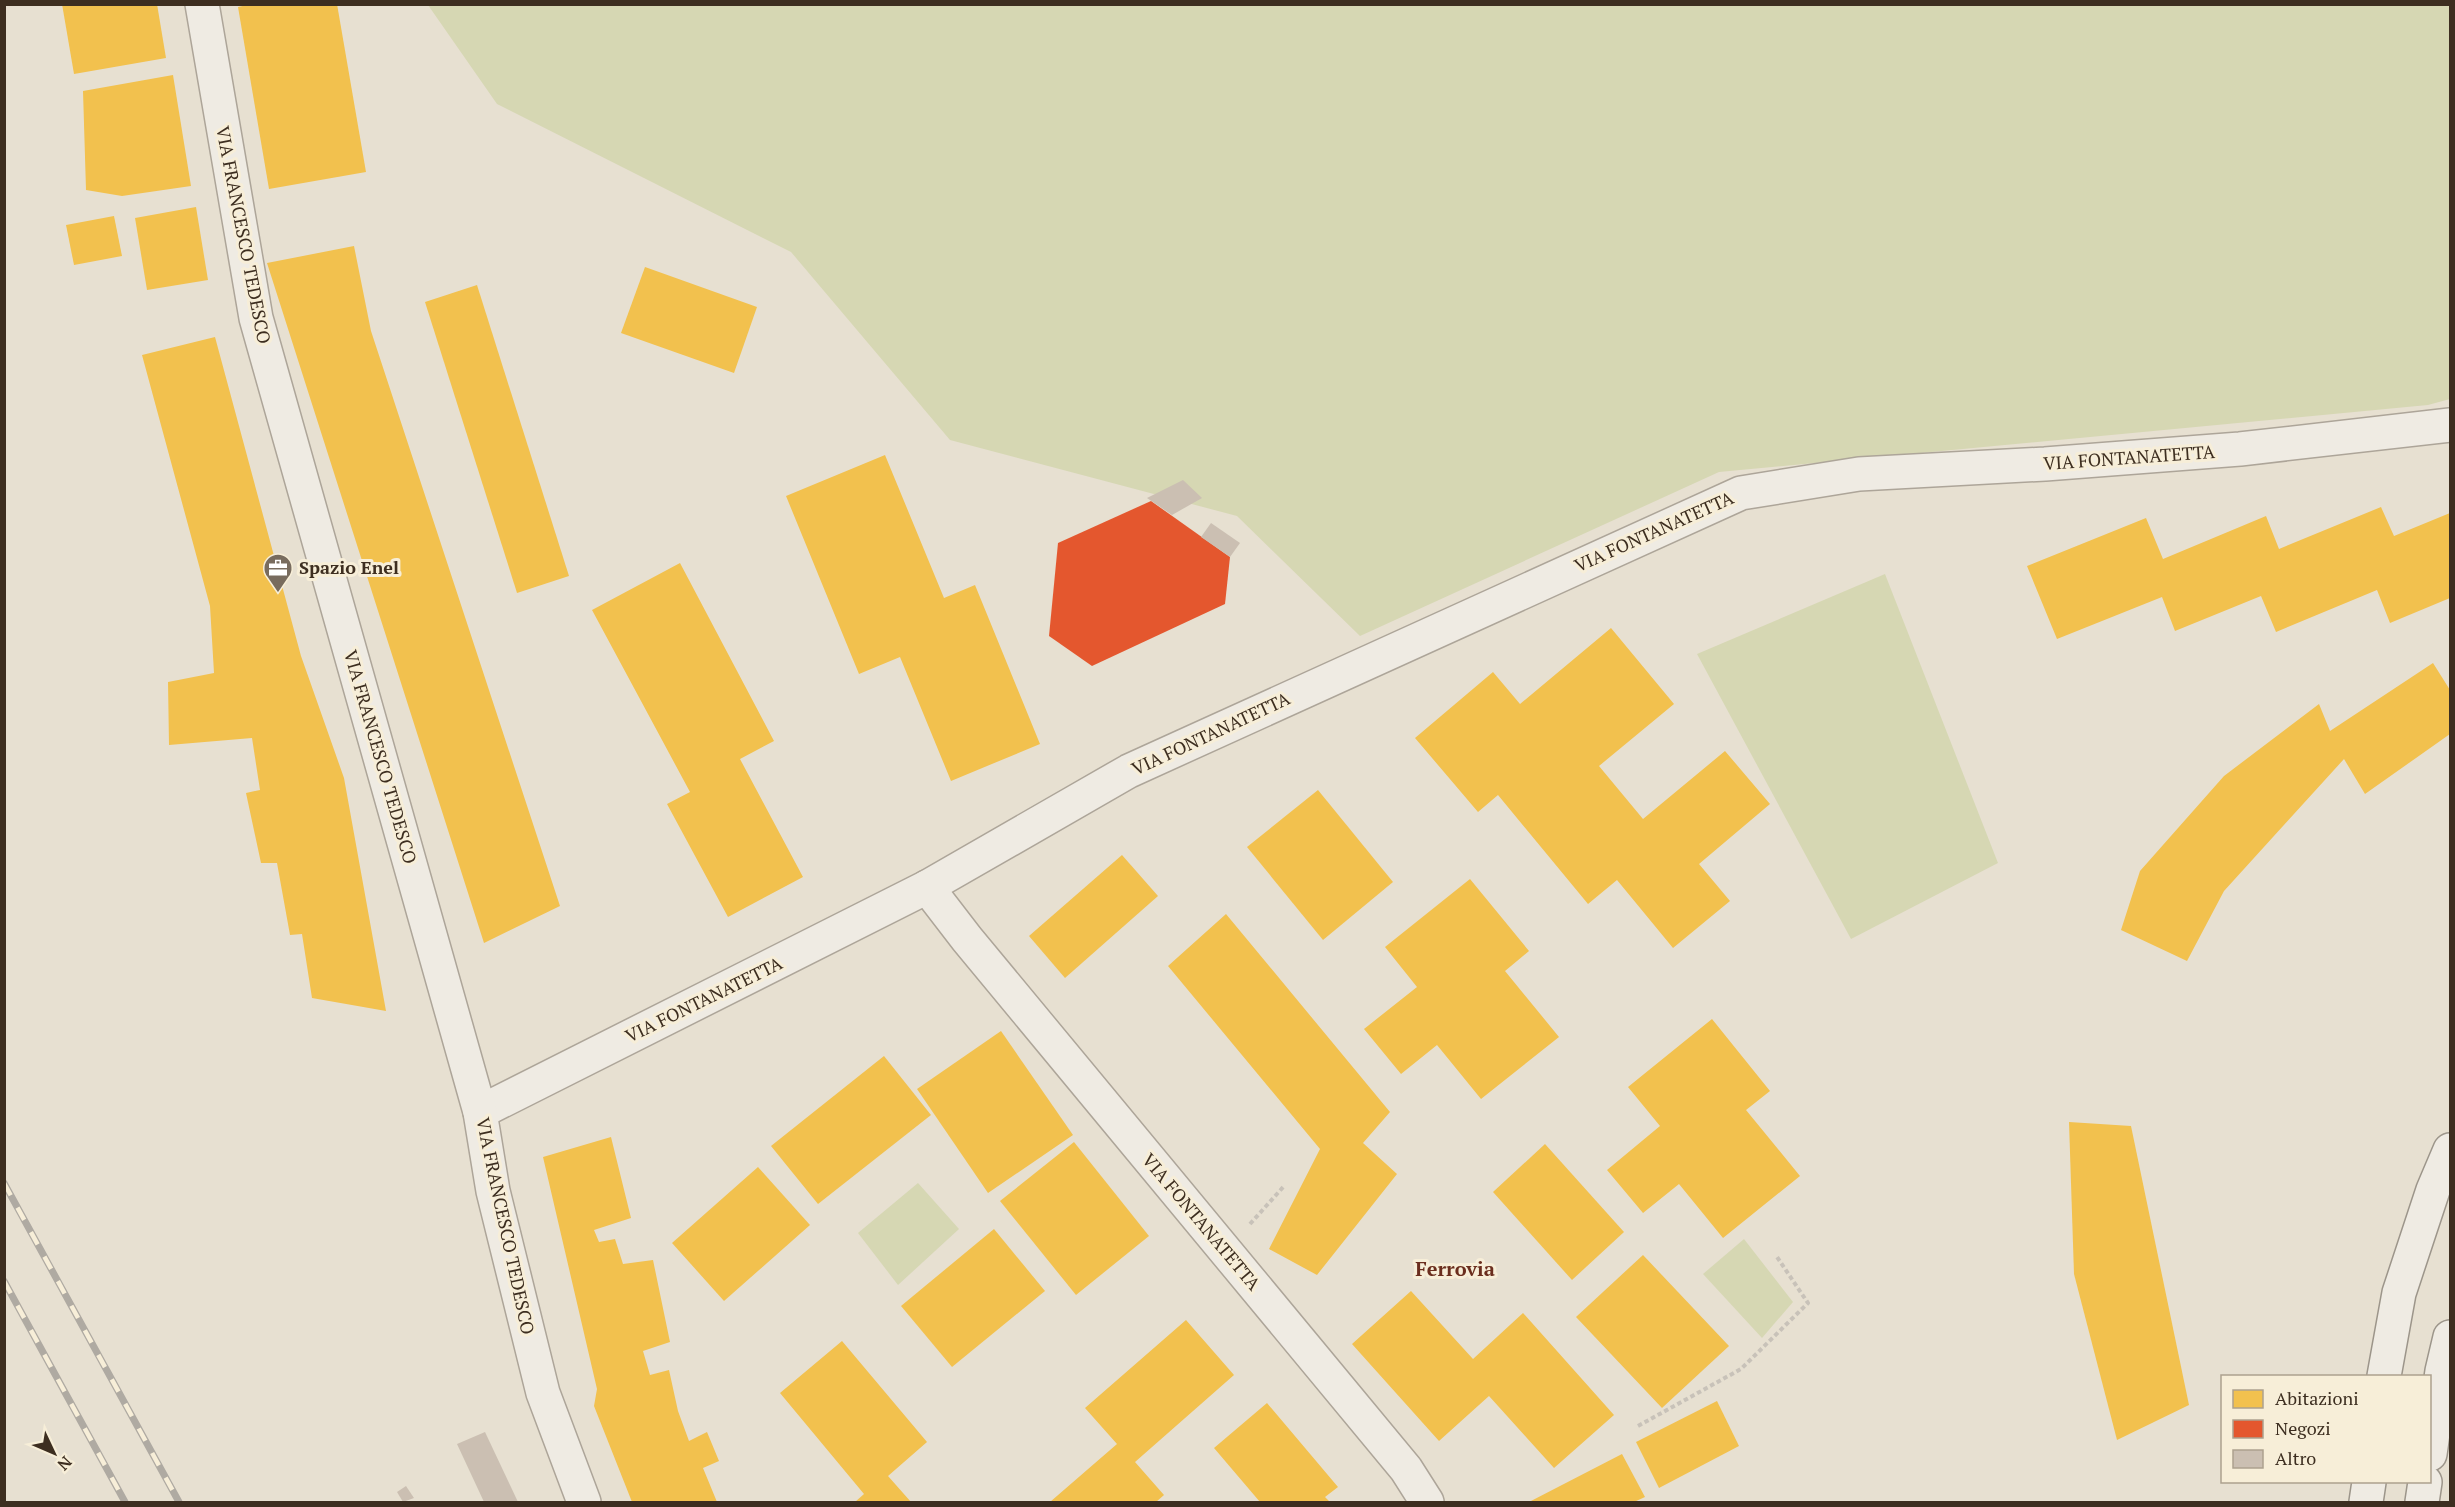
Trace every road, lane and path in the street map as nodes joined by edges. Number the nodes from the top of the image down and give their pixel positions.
1 (202, 4) edge
2 (2451, 425) edge
3 (927, 887) junction
4 (480, 1112) junction
5 (2451, 1150) edge
6 (1285, 1185) dead end
7 (1226, 1251) junction
8 (1777, 1257) dead end
9 (2451, 1337) edge
10 (2384, 1375) edge
11 (1638, 1426) dead end
12 (2431, 1447) edge
13 (2369, 1483) edge
14 (2425, 1483) edge
15 (584, 1503) edge
16 (1427, 1503) edge
17 (2366, 1503) edge
18 (2422, 1503) edge

1 - 4 street, VIA FRANCESCO TEDESCO
2 - 3 street, VIA FONTANATETTA
3 - 4 street, VIA FONTANATETTA
3 - 7 street, VIA FONTANATETTA
4 - 15 street, VIA FRANCESCO TEDESCO
5 - 10 street
6 - 7 path
7 - 16 street, VIA FONTANATETTA
8 - 11 path
9 - 12 street
13 - 17 street
14 - 18 street

